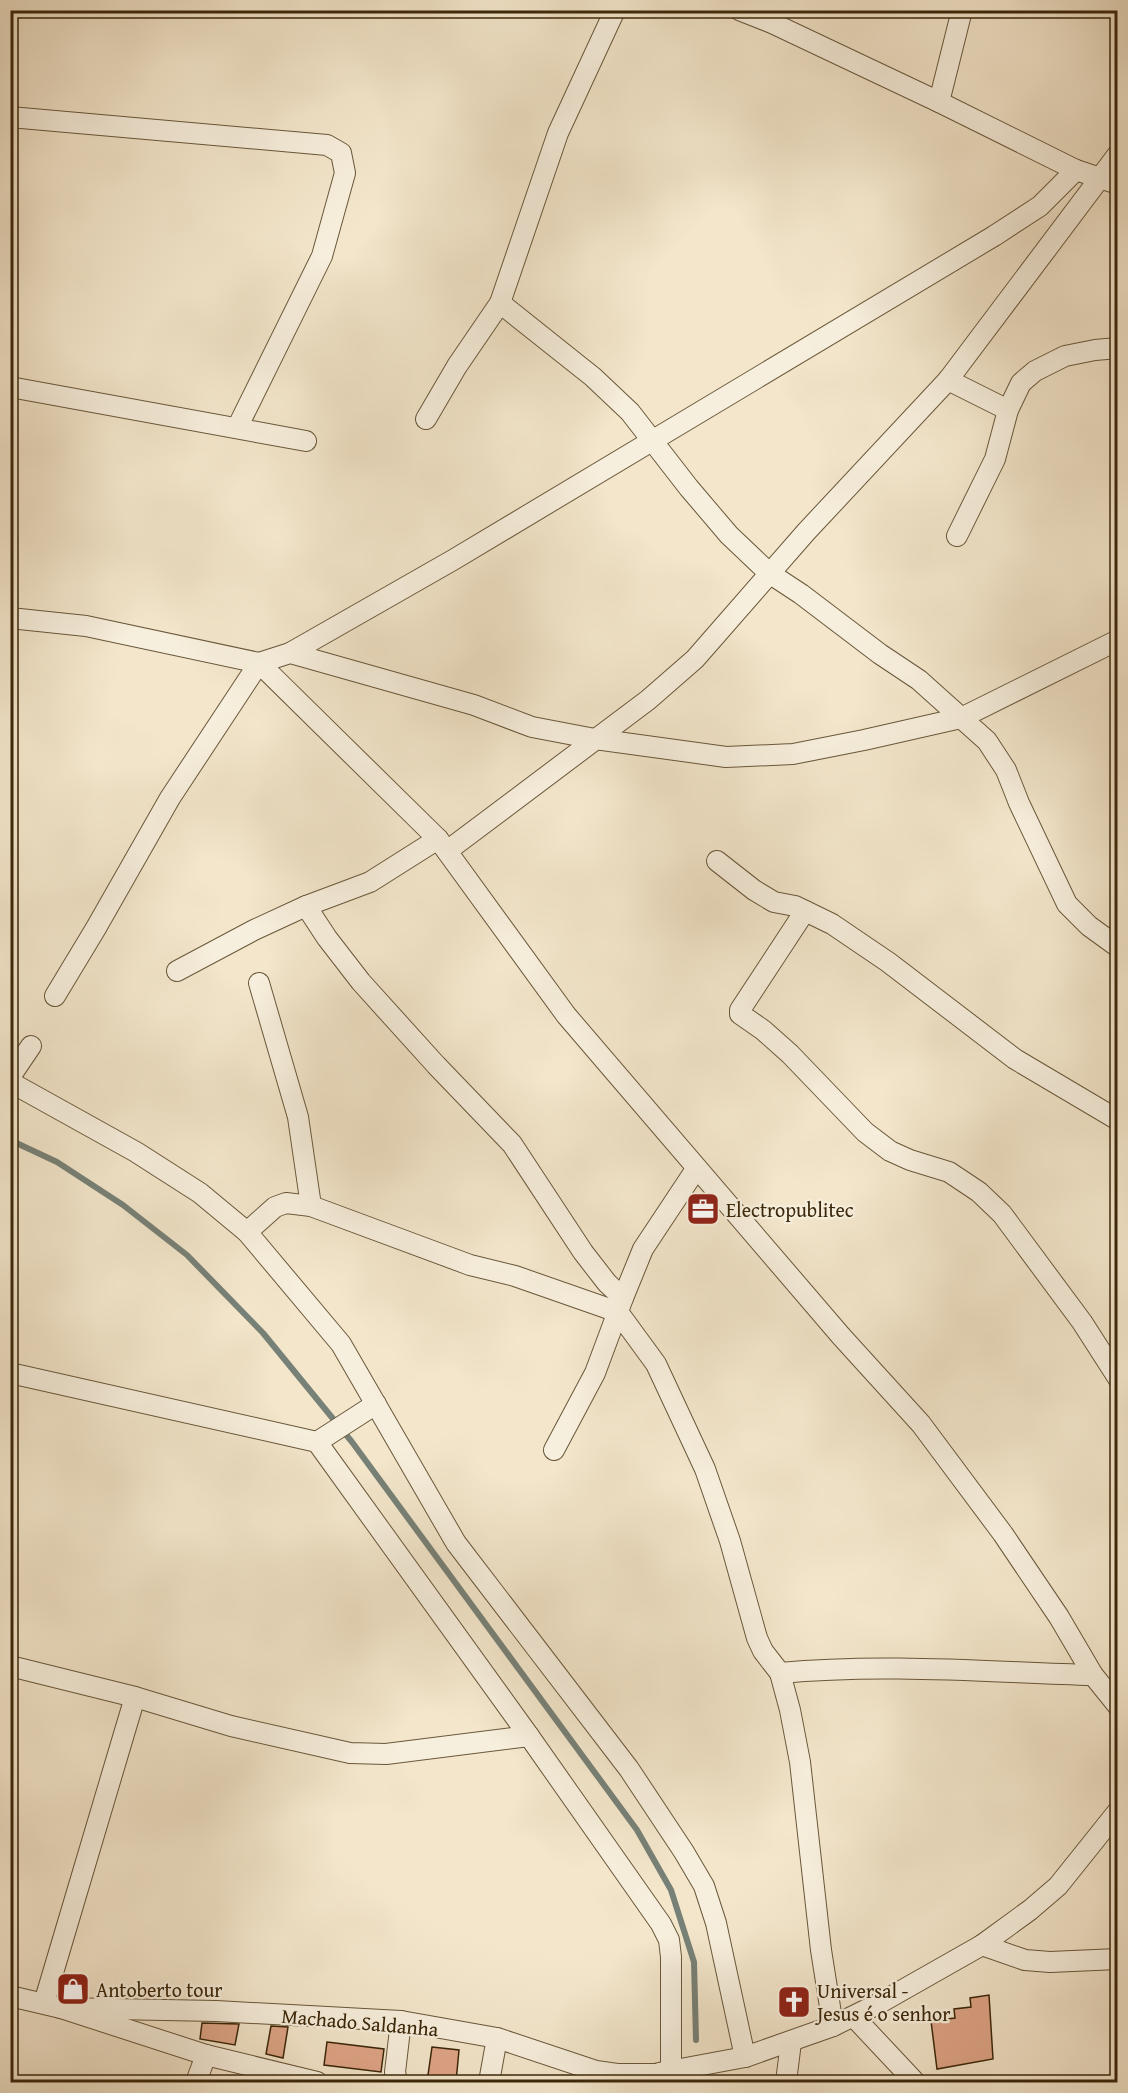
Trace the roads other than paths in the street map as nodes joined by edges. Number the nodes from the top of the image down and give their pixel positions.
1 (615, 10) edge
2 (739, 10) edge
3 (962, 10) edge
4 (939, 102) junction
5 (10, 117) edge
6 (1118, 154) edge
7 (1076, 170) junction
8 (1099, 177) junction
9 (1118, 184) edge
10 (500, 303) junction
11 (1118, 348) edge
12 (948, 380) junction
13 (10, 387) edge
14 (1008, 410) junction
15 (426, 419) dead end
16 (237, 428) junction
17 (306, 441) dead end
18 (652, 441) junction
19 (957, 536) dead end
20 (769, 573) junction
21 (10, 618) edge
22 (1118, 640) edge
23 (290, 653) junction
24 (259, 663) junction
25 (960, 718) junction
26 (595, 739) junction
27 (442, 845) junction
28 (717, 861) dead end
29 (306, 906) junction
30 (804, 911) junction
31 (1118, 947) edge
32 (177, 970) dead end
33 (259, 983) dead end
34 (55, 996) dead end
35 (31, 1046) dead end
36 (10, 1077) edge
37 (10, 1082) edge
38 (1118, 1120) edge
39 (696, 1169) junction
40 (311, 1206) junction
41 (247, 1232) junction
42 (620, 1305) junction
43 (10, 1373) edge
44 (1118, 1378) edge
45 (376, 1404) junction
46 (317, 1442) junction
47 (554, 1450) dead end
48 (10, 1666) edge
49 (780, 1673) junction
50 (1093, 1676) junction
51 (135, 1697) junction
52 (1118, 1706) edge
53 (529, 1736) junction
54 (1118, 1811) edge
55 (982, 1945) junction
56 (1118, 1959) edge
57 (10, 1996) edge
58 (52, 2006) junction
59 (149, 2009) junction
60 (854, 2017) junction
61 (401, 2021) junction
62 (833, 2026) junction
63 (142, 2035) junction
64 (496, 2038) junction
65 (791, 2042) junction
66 (206, 2055) junction
67 (745, 2057) junction
68 (665, 2076) edge
69 (196, 2082) edge
70 (317, 2082) edge
71 (397, 2082) edge
72 (489, 2082) edge
73 (631, 2082) edge
74 (786, 2082) edge
75 (915, 2082) edge

1 - 10 street
2 - 4 street
3 - 4 street
4 - 7 street
5 - 16 street
6 - 8 street
7 - 8 street
7 - 18 street
8 - 9 street
8 - 12 street
10 - 15 street
10 - 18 street
11 - 14 street
12 - 14 street
12 - 20 street
13 - 16 street
14 - 19 street
16 - 17 street
18 - 20 street
18 - 23 street
20 - 25 street
20 - 26 street
21 - 24 street
22 - 25 street
23 - 24 street
23 - 26 street
24 - 27 street
24 - 34 street
25 - 26 street
25 - 31 street
26 - 27 street
27 - 29 street
27 - 39 street
28 - 30 street
29 - 32 street
29 - 42 street
30 - 38 street
30 - 44 street
33 - 40 street
35 - 36 street
37 - 41 street
39 - 42 street
39 - 50 street
40 - 41 street
40 - 42 street
41 - 45 street
42 - 47 street
42 - 49 street
43 - 46 street
45 - 46 street
45 - 67 street
46 - 53 street
48 - 51 street
49 - 50 street
49 - 62 street
50 - 52 street
51 - 53 street
51 - 58 street
53 - 68 street
54 - 55 street
55 - 56 street
55 - 60 street
57 - 58 street
58 - 59 street, Machado Saldanha
58 - 63 street
59 - 61 street, Machado Saldanha
59 - 63 street
60 - 62 street
60 - 75 street
61 - 64 street, Machado Saldanha
61 - 71 street
62 - 65 street
63 - 66 street
64 - 68 street, Machado Saldanha
64 - 72 street
65 - 67 street
65 - 74 street
66 - 69 street
66 - 70 street
67 - 68 street
68 - 73 street

